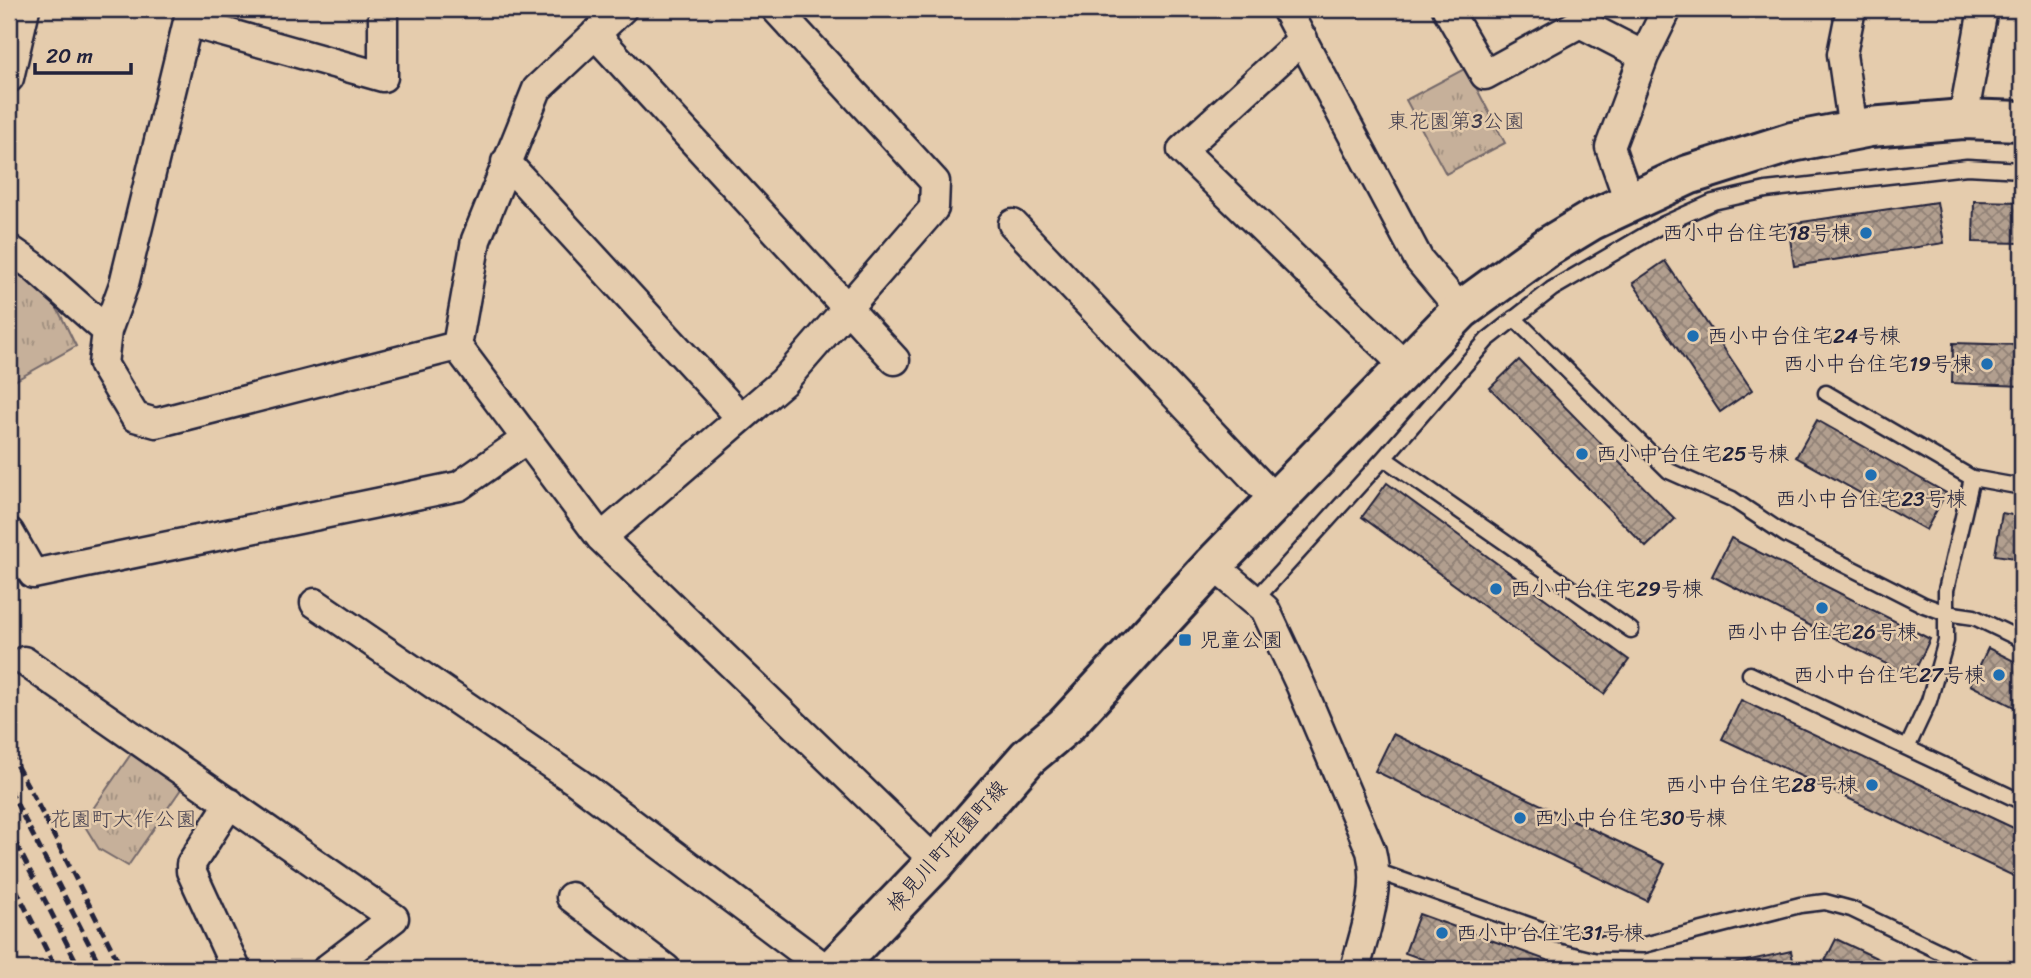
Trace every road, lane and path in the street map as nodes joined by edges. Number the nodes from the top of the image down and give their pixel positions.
1 (25, 9) edge
2 (383, 9) edge
3 (622, 9) edge
4 (776, 9) edge
5 (1286, 9) edge
6 (1447, 9) edge
7 (1667, 9) edge
8 (1851, 9) edge
9 (1983, 9) edge
10 (189, 15) edge
11 (595, 34) junction
12 (1303, 39) junction
13 (1644, 56) junction
14 (9, 78) edge
15 (1963, 119) junction
16 (2022, 121) edge
17 (1853, 130) junction
18 (506, 162) junction
19 (2022, 170) edge
20 (1630, 204) junction
21 (1013, 224) dead end
22 (9, 249) edge
23 (847, 306) junction
24 (1461, 310) junction
25 (1514, 318) junction
26 (107, 331) junction
27 (457, 346) junction
28 (895, 360) dead end
29 (1406, 367) junction
30 (1826, 393) dead end
31 (741, 418) junction
32 (525, 440) junction
33 (1384, 458) junction
34 (1972, 478) junction
35 (2022, 487) edge
36 (1276, 501) junction
37 (9, 532) edge
38 (601, 538) junction
39 (1213, 565) junction
40 (1255, 600) junction
41 (315, 603) dead end
42 (1946, 614) junction
43 (1631, 630) dead end
44 (2022, 640) edge
45 (23, 661) dead end
46 (1750, 674) dead end
47 (1907, 748) junction
48 (2022, 802) edge
49 (230, 803) junction
50 (936, 862) junction
51 (1376, 870) junction
52 (571, 897) dead end
53 (236, 969) edge
54 (327, 969) edge
55 (666, 969) edge
56 (826, 969) edge
57 (833, 969) edge
58 (1355, 969) edge
59 (1976, 969) edge

1 - 14 street
2 - 10 street
3 - 11 street
4 - 23 street
5 - 12 street
6 - 13 street
7 - 13 street
8 - 17 street
9 - 15 street
10 - 26 street
11 - 18 street
11 - 23 street
12 - 24 street
12 - 29 street
13 - 20 street
15 - 16 street, 検見川町花園町線
15 - 17 street, 検見川町花園町線
17 - 20 street, 検見川町花園町線
18 - 27 street
18 - 31 street
19 - 25 lane
20 - 24 street, 検見川町花園町線
21 - 36 street
22 - 26 street
23 - 28 street
23 - 31 street
24 - 29 street, 検見川町花園町線
25 - 33 lane
25 - 42 lane
26 - 27 street
27 - 32 street
29 - 36 street, 検見川町花園町線
30 - 34 lane
31 - 38 street
32 - 37 street
32 - 38 street
33 - 40 lane
33 - 43 lane
34 - 35 lane
34 - 42 lane
36 - 39 street, 検見川町花園町線
38 - 50 street
39 - 40 street
39 - 50 street, 検見川町花園町線
40 - 51 street
41 - 56 street
42 - 44 lane
42 - 47 lane
45 - 49 street
46 - 47 lane
47 - 48 lane
49 - 53 street
49 - 54 street
50 - 57 street, 検見川町花園町線
51 - 58 street
51 - 59 lane
52 - 55 street

